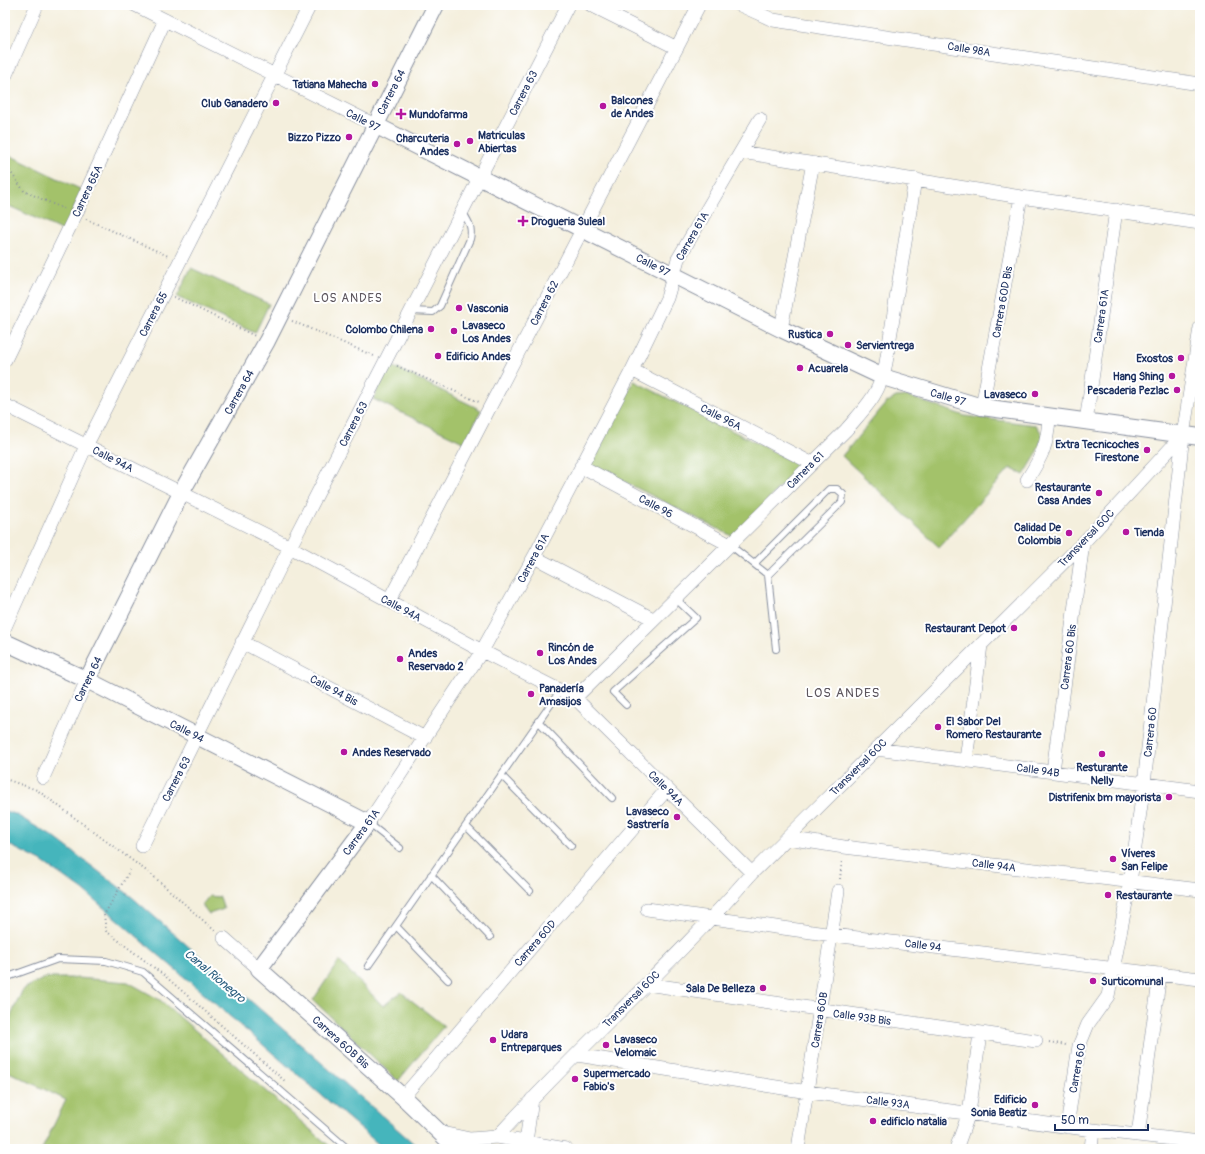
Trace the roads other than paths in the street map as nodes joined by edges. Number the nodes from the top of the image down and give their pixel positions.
1 (37, 5) edge
2 (135, 5) edge
3 (310, 5) edge
4 (436, 5) edge
5 (568, 5) edge
6 (591, 5) edge
7 (699, 5) edge
8 (740, 5) edge
9 (165, 20) junction
10 (677, 48) junction
11 (275, 75) junction
12 (5, 77) edge
13 (1200, 84) edge
14 (760, 119) dead end
15 (374, 125) junction
16 (741, 152) junction
17 (813, 163) junction
18 (480, 178) junction
19 (915, 179) junction
20 (1021, 197) junction
21 (1116, 210) junction
22 (462, 211) junction
23 (1200, 223) edge
24 (582, 230) junction
25 (672, 275) junction
26 (411, 311) junction
27 (1200, 328) edge
28 (781, 329) junction
29 (5, 360) edge
30 (632, 370) junction
31 (883, 377) junction
32 (5, 405) edge
33 (982, 407) junction
34 (1049, 416) junction
35 (1086, 422) junction
36 (1182, 435) junction
37 (1200, 437) edge
38 (86, 446) junction
39 (811, 463) junction
40 (581, 466) junction
41 (1026, 480) dead end
42 (182, 493) junction
43 (1082, 543) junction
44 (730, 545) junction
45 (290, 547) junction
46 (534, 556) junction
47 (754, 564) junction
48 (768, 575) junction
49 (675, 598) junction
50 (389, 601) junction
51 (653, 619) junction
52 (5, 627) edge
53 (5, 642) edge
54 (242, 642) junction
55 (981, 645) junction
56 (776, 649) dead end
57 (482, 651) junction
58 (87, 680) junction
59 (560, 691) junction
60 (575, 698) junction
61 (626, 705) dead end
62 (538, 721) junction
63 (197, 736) junction
64 (425, 738) junction
65 (876, 749) junction
66 (966, 760) junction
67 (1053, 772) junction
68 (501, 775) junction
69 (42, 778) dead end
70 (1144, 784) junction
71 (667, 789) junction
72 (1200, 791) edge
73 (612, 798) dead end
74 (368, 823) junction
75 (466, 826) junction
76 (787, 838) junction
77 (142, 846) dead end
78 (572, 846) dead end
79 (400, 848) dead end
80 (752, 873) junction
81 (431, 875) junction
82 (1130, 882) junction
83 (1200, 890) edge
84 (530, 891) dead end
85 (838, 891) road end
86 (647, 909) dead end
87 (712, 919) junction
88 (396, 926) junction
89 (833, 935) junction
90 (490, 937) dead end
91 (224, 938) road end
92 (368, 966) dead end
93 (1115, 967) junction
94 (259, 969) junction
95 (1160, 974) junction
96 (5, 978) edge
97 (1200, 978) edge
98 (448, 980) dead end
99 (646, 984) junction
100 (821, 1011) junction
101 (980, 1034) junction
102 (1036, 1041) road end
103 (577, 1055) junction
104 (808, 1092) junction
105 (403, 1097) junction
106 (532, 1099) junction
107 (969, 1113) junction
108 (1068, 1127) junction
109 (1093, 1130) junction
110 (442, 1133) junction
111 (1138, 1135) junction
112 (497, 1137) junction
113 (1200, 1142) edge
114 (526, 1146) edge
115 (348, 1149) edge
116 (457, 1149) edge
117 (566, 1149) edge
118 (798, 1149) edge
119 (956, 1149) edge
120 (1091, 1149) edge

1 - 12 street
2 - 9 street, Calle 97
3 - 11 street, Carrera 65
4 - 15 street, Carrera 64
5 - 18 street, Carrera 63
6 - 10 street
7 - 10 street, Carrera 62
8 - 13 street, Calle 98A
9 - 11 street, Calle 97
9 - 29 street, Carrera 65A
10 - 24 street, Carrera 62
11 - 15 street, Calle 97
11 - 38 street, Carrera 65
14 - 16 street, Carrera 61A
15 - 18 street, Calle 97
15 - 42 street, Carrera 64
16 - 17 street
16 - 25 street, Carrera 61A
17 - 19 street
17 - 28 street
18 - 22 street, Carrera 63
18 - 24 street, Calle 97
19 - 20 street
19 - 31 street, Carrera 61
20 - 21 street
20 - 33 street, Carrera 60D Bis
21 - 23 street
21 - 35 street, Carrera 61A
22 - 26 street, Carrera 63
22 - 26 lane
24 - 25 street, Calle 97
24 - 50 street, Carrera 62
25 - 28 street, Calle 97
25 - 30 street, Carrera 61A
26 - 45 street, Carrera 63
27 - 36 street, Carrera 60
28 - 31 street, Calle 97
30 - 39 street, Calle 96A
30 - 40 street, Carrera 61A
31 - 33 street, Calle 97
31 - 39 street, Carrera 61
32 - 38 street, Calle 94A
33 - 34 street, Calle 97
34 - 35 street, Calle 97
34 - 41 street
35 - 36 street, Calle 97
36 - 37 street, Calle 97
36 - 43 street, Transversal 60C
36 - 70 street, Carrera 60
38 - 42 street, Calle 94A
38 - 52 street, Carrera 65
39 - 44 street, Carrera 61
40 - 44 street, Calle 96
40 - 46 street, Carrera 61A
42 - 45 street, Calle 94A
42 - 58 street, Carrera 64
43 - 55 street, Transversal 60C
43 - 67 street, Carrera 60 Bis
44 - 47 lane
44 - 49 street, Carrera 61
45 - 50 street, Calle 94A
45 - 54 street, Carrera 63
46 - 51 street
46 - 57 street, Carrera 61A
47 - 48 lane
47 - 48 lane
48 - 56 lane
49 - 51 street, Carrera 61
49 - 61 lane
50 - 57 street, Calle 94A
51 - 60 street, Carrera 61
53 - 58 street, Calle 94
54 - 63 street, Carrera 63
54 - 64 street, Calle 94 Bis
55 - 65 street, Transversal 60C
55 - 66 street
57 - 59 street, Calle 94A
57 - 64 street, Carrera 61A
58 - 63 street, Calle 94
58 - 69 street, Carrera 64
59 - 60 street, Calle 94A
59 - 62 lane
60 - 71 street, Calle 94A
62 - 68 lane
62 - 73 lane
63 - 74 street, Calle 94
63 - 77 street, Carrera 63
64 - 74 street, Carrera 61A
65 - 66 street, Calle 94B
65 - 76 street, Transversal 60C
66 - 67 street, Calle 94B
67 - 70 street, Calle 94B
68 - 75 lane
68 - 78 lane
70 - 72 street, Calle 94B
70 - 82 street, Carrera 60
71 - 80 street, Calle 94A
71 - 105 street, Carrera 60D
74 - 79 lane
74 - 94 street, Carrera 61A
75 - 81 lane
75 - 84 lane
76 - 80 street, Transversal 60C
76 - 82 street, Calle 94A
80 - 87 street, Transversal 60C
81 - 88 lane
81 - 90 lane
82 - 83 street, Calle 94A
82 - 93 street, Carrera 60
85 - 89 street, Carrera 60B
86 - 87 street, Calle 94
87 - 89 street, Calle 94
87 - 99 street, Transversal 60C
88 - 92 lane
88 - 98 lane
89 - 93 street, Calle 94
89 - 100 street, Carrera 60B
91 - 94 street, Carrera 60B Bis
93 - 95 street, Calle 94
93 - 108 street, Carrera 60
94 - 105 street, Carrera 60B Bis
95 - 97 street, Calle 94
95 - 111 street
96 - 115 lane
99 - 100 street, Calle 93B Bis
99 - 103 street, Transversal 60C
100 - 101 street, Calle 93B Bis
100 - 104 street, Carrera 60B
101 - 102 street, Calle 93B Bis
101 - 107 street
103 - 104 street, Calle 93A
103 - 106 street, Transversal 60C
104 - 107 street, Calle 93A
104 - 118 street, Carrera 60B
105 - 110 street, Carrera 60B Bis
106 - 112 street, Transversal 60C
106 - 114 street
107 - 108 street, Calle 93A
107 - 119 street
108 - 109 street, Calle 93A
109 - 111 street, Calle 93A
109 - 120 street
110 - 112 street
110 - 116 street, Carrera 60B Bis
111 - 113 street, Calle 93A
112 - 114 street
114 - 117 street

